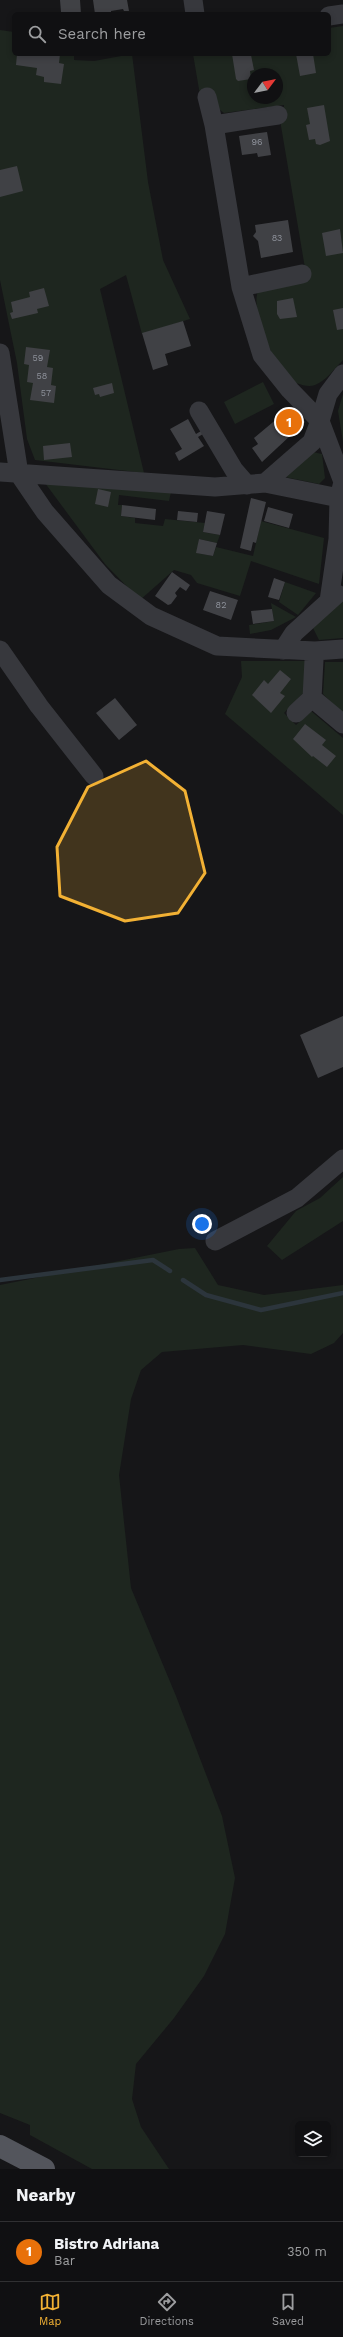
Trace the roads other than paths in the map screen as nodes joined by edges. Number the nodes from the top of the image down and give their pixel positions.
1 (193, 0) edge
2 (195, 12) edge
3 (343, 14) edge
4 (331, 16) edge
5 (207, 97) dead end
6 (278, 114) dead end
7 (214, 125) junction
8 (302, 274) dead end
9 (241, 287) junction
10 (0, 353) edge
11 (343, 374) edge
12 (199, 411) dead end
13 (320, 421) junction
14 (0, 472) edge
15 (19, 474) junction
16 (265, 483) junction
17 (246, 485) junction
18 (342, 487) edge
19 (343, 588) edge
20 (329, 602) junction
21 (343, 649) edge
22 (0, 650) edge
23 (283, 650) junction
24 (314, 660) dead end
25 (312, 698) junction
26 (296, 713) dead end
27 (343, 724) edge
28 (94, 776) dead end
29 (343, 1159) edge
30 (215, 1241) dead end
31 (0, 2146) edge
32 (44, 2169) edge

1 - 2 street
3 - 4 street
5 - 7 street
6 - 7 street
7 - 9 street
8 - 9 street
9 - 13 street
10 - 15 street
11 - 13 street
12 - 17 street
13 - 16 street
13 - 18 street
14 - 15 street
15 - 17 street
15 - 23 street
16 - 17 street
16 - 18 street
18 - 20 street
19 - 20 street
20 - 23 street
21 - 23 street
22 - 28 street
24 - 25 street
25 - 26 street
25 - 27 street
29 - 30 street
31 - 32 main road

